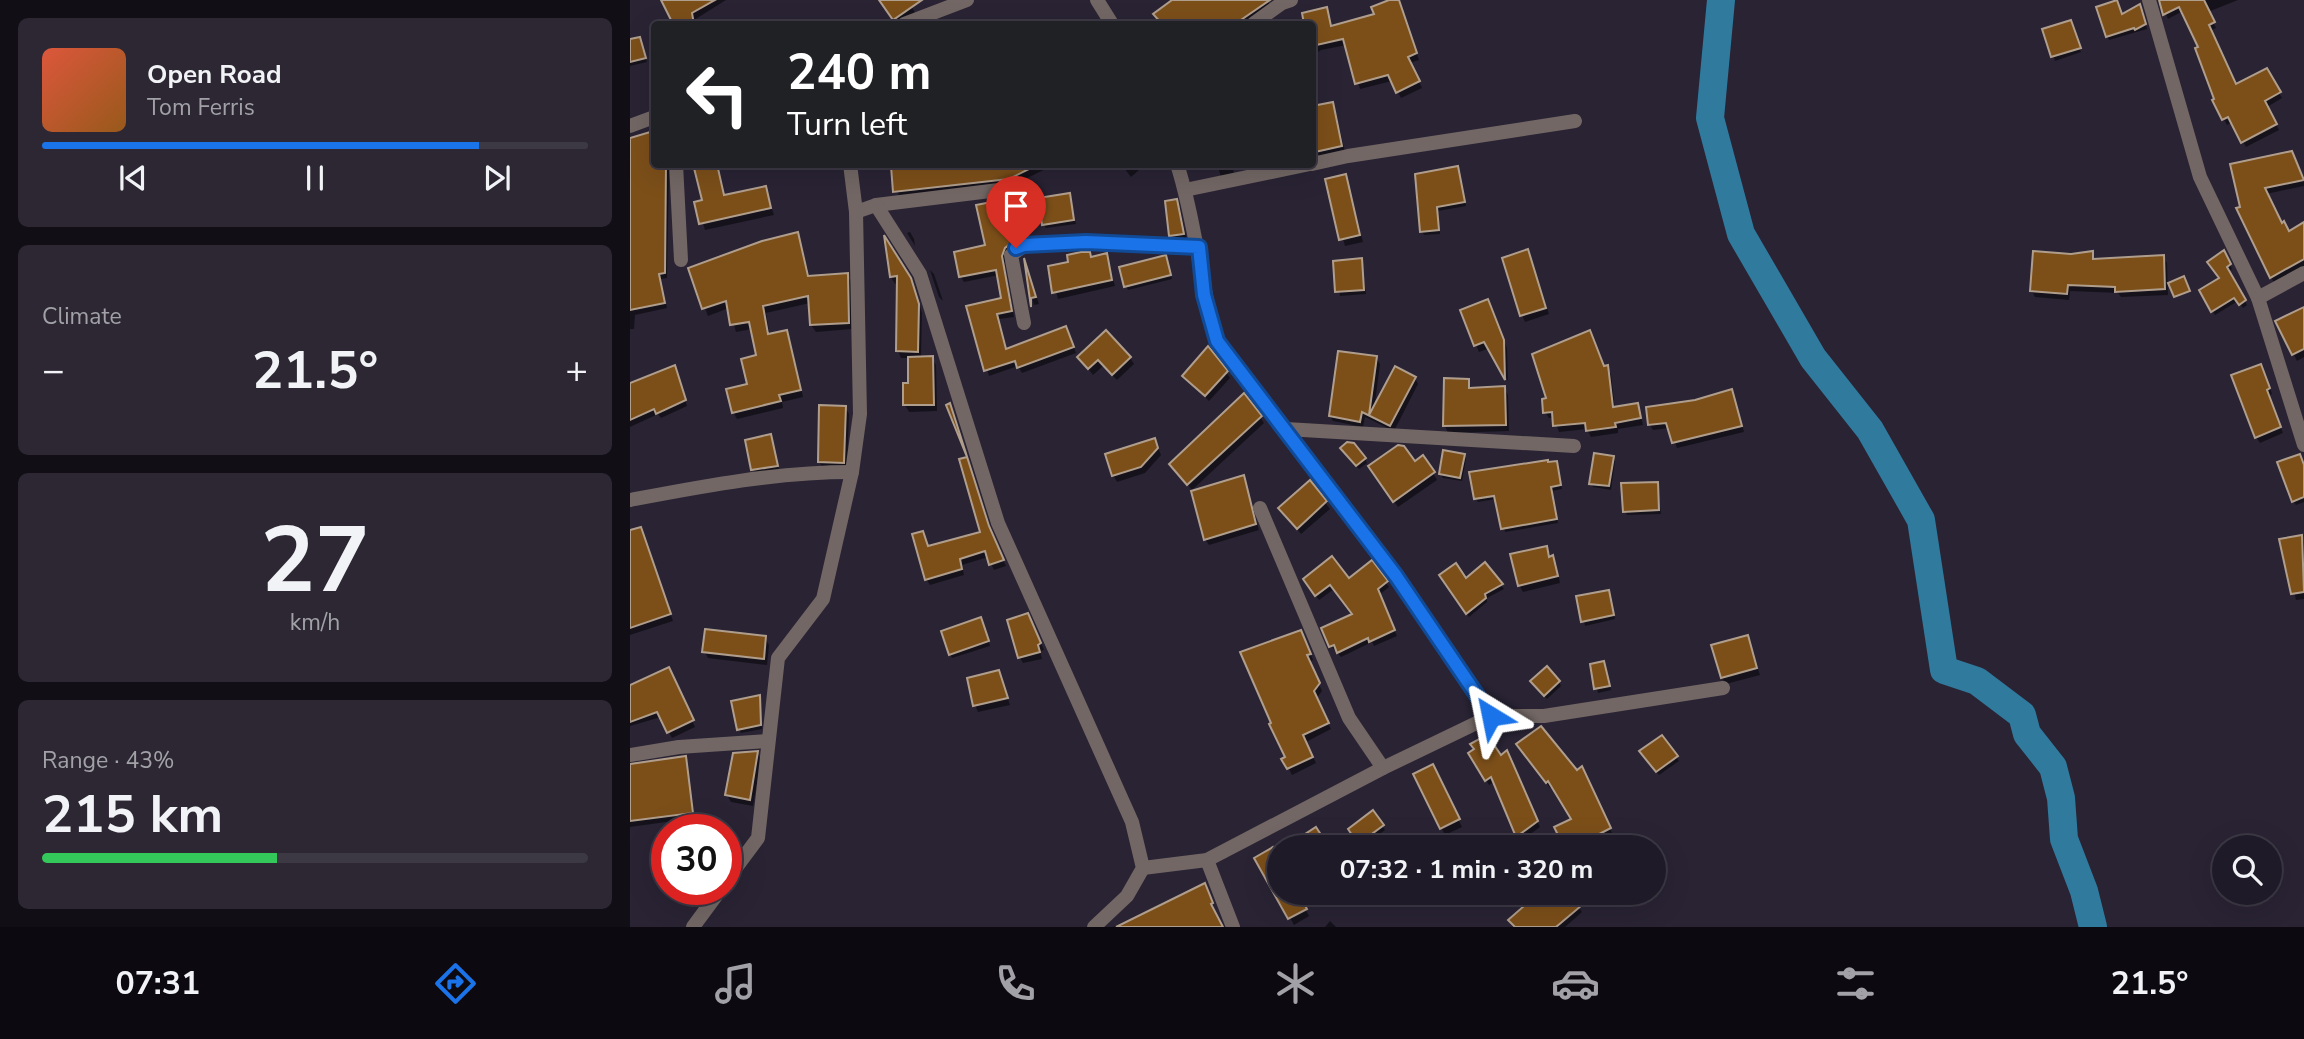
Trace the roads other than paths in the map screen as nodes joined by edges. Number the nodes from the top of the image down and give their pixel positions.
1 (967, 0) edge
2 (1097, 0) edge
3 (1291, 0) edge
4 (2149, 0) edge
5 (912, 21) edge
6 (1110, 21) edge
7 (1257, 21) edge
8 (651, 118) edge
9 (1575, 121) dead end
10 (630, 126) edge
11 (1316, 163) edge
12 (676, 168) edge
13 (850, 168) edge
14 (1178, 168) edge
15 (1292, 168) edge
16 (1015, 188) dead end
17 (1185, 190) junction
18 (876, 205) junction
19 (856, 212) junction
20 (1199, 247) junction
21 (681, 260) dead end
22 (2304, 273) edge
23 (2258, 298) junction
24 (1024, 323) dead end
25 (1286, 429) junction
26 (2304, 445) edge
27 (1574, 446) dead end
28 (852, 472) junction
29 (630, 500) edge
30 (1259, 508) dead end
31 (1723, 688) dead end
32 (1491, 716) junction
33 (768, 741) junction
34 (630, 755) edge
35 (1382, 768) junction
36 (742, 860) edge
37 (1207, 860) junction
38 (1143, 867) junction
39 (709, 905) edge
40 (693, 927) edge
41 (1094, 927) edge
42 (1233, 927) edge

1 - 5 street
2 - 6 street
3 - 7 street
4 - 23 street
8 - 10 street
9 - 11 street
12 - 21 street
13 - 19 street
14 - 17 street
15 - 17 street
16 - 18 street
17 - 20 street
18 - 19 street
18 - 38 street
19 - 28 street
20 - 24 street
20 - 25 street
22 - 23 street
23 - 26 street
25 - 27 street
25 - 32 street
28 - 29 street
28 - 33 street
30 - 35 street
31 - 32 street
32 - 35 street
33 - 34 street
33 - 36 street
35 - 37 street
37 - 38 street
37 - 42 street
38 - 41 street
39 - 40 street

